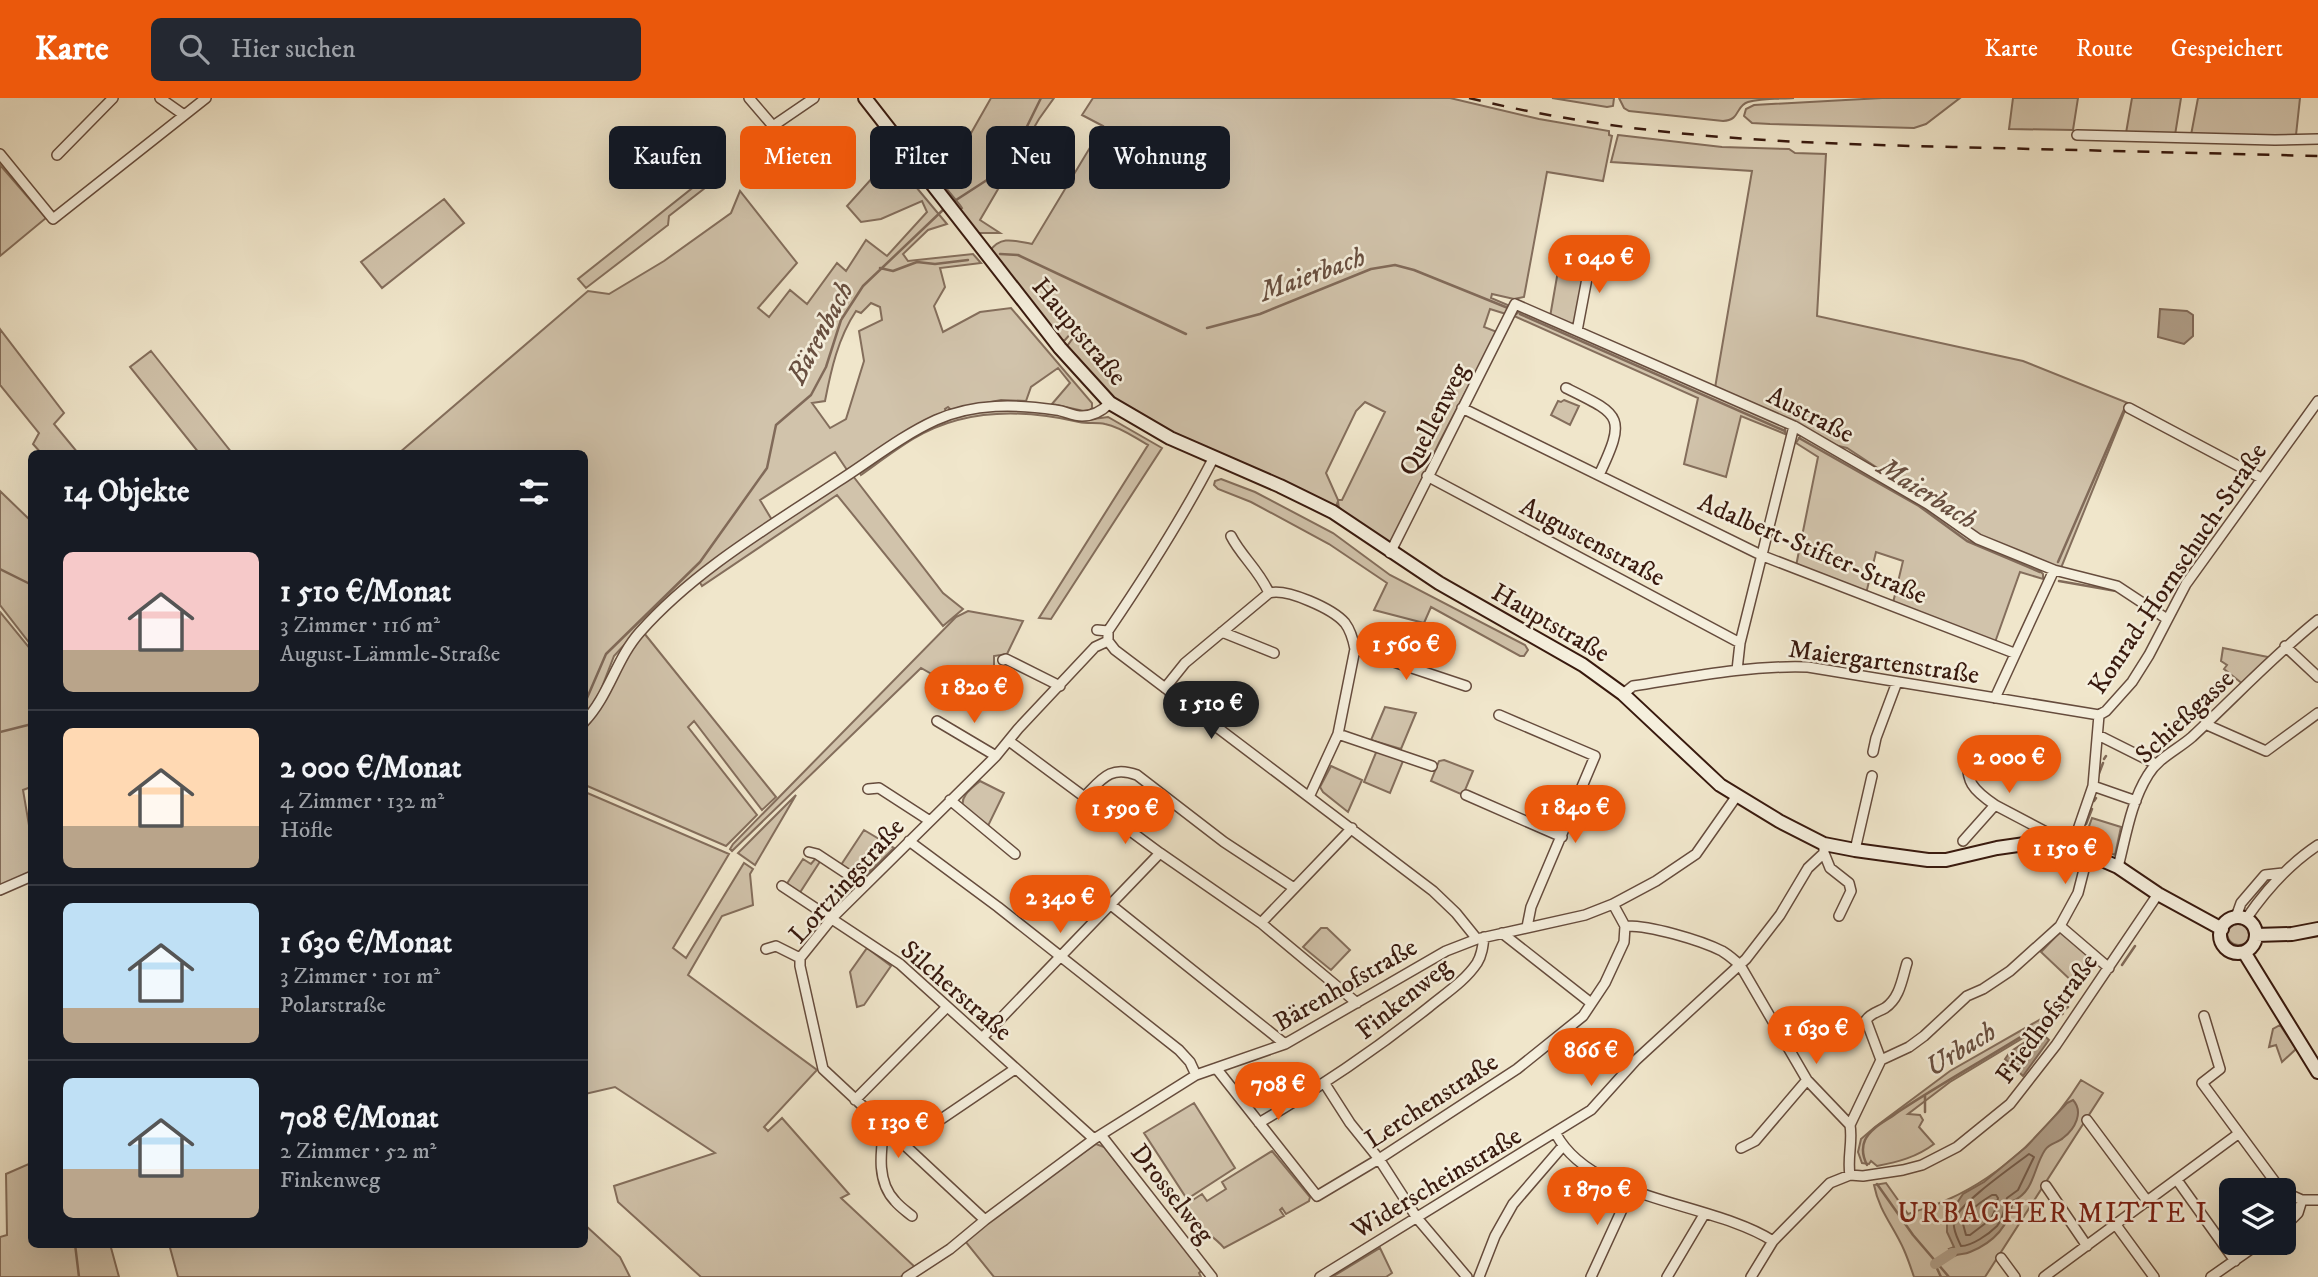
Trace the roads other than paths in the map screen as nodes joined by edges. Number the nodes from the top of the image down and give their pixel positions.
1 (113, 98) edge
2 (160, 98) edge
3 (206, 98) edge
4 (749, 98) edge
5 (814, 98) edge
6 (865, 98) edge
7 (184, 116) junction
8 (2077, 135) dead end
9 (2318, 139) edge
10 (0, 154) edge
11 (57, 155) dead end
12 (1592, 252) dead end
13 (1515, 304) joint
14 (1577, 331) junction
15 (1566, 388) dead end
16 (2318, 401) edge
17 (1110, 403) junction
18 (1462, 408) junction
19 (2129, 408) dead end
20 (1794, 426) junction
21 (1213, 459) junction
22 (1599, 475) junction
23 (1427, 477) junction
24 (2261, 478) junction
25 (1231, 536) dead end
26 (1390, 553) junction
27 (1763, 556) junction
28 (2054, 570) junction
29 (1269, 593) junction
30 (2167, 619) junction
31 (2318, 621) edge
32 (1097, 630) dead end
33 (1222, 632) junction
34 (1108, 636) junction
35 (1740, 643) junction
36 (2285, 646) junction
37 (1355, 649) junction
38 (1274, 653) dead end
39 (2014, 653) junction
40 (1003, 660) dead end
41 (1737, 670) junction
42 (2318, 677) edge
43 (1897, 682) junction
44 (1060, 686) junction
45 (1466, 686) dead end
46 (1166, 688) junction
47 (1623, 694) junction
48 (1995, 698) junction
49 (2318, 713) edge
50 (1499, 715) dead end
51 (2099, 715) junction
52 (588, 717) edge
53 (937, 721) dead end
54 (2205, 724) junction
55 (1338, 734) junction
56 (2098, 735) junction
57 (1009, 741) junction
58 (1873, 752) dead end
59 (1968, 754) dead end
60 (996, 756) junction
61 (2156, 764) junction
62 (1432, 766) dead end
63 (1872, 776) dead end
64 (2093, 786) junction
65 (868, 789) dead end
66 (1466, 795) dead end
67 (1084, 797) junction
68 (1309, 797) junction
69 (1736, 797) junction
70 (950, 800) junction
71 (2136, 801) junction
72 (1995, 805) junction
73 (930, 821) junction
74 (1352, 828) junction
75 (1562, 836) junction
76 (908, 841) junction
77 (1963, 841) dead end
78 (2318, 845) edge
79 (2068, 846) junction
80 (1824, 849) junction
81 (1855, 850) junction
82 (809, 852) dead end
83 (1160, 853) junction
84 (1015, 854) dead end
85 (2088, 854) junction
86 (2118, 867) junction
87 (28, 878) edge
88 (864, 885) junction
89 (782, 886) dead end
90 (1294, 888) junction
91 (0, 890) edge
92 (2158, 894) junction
93 (1613, 904) junction
94 (1111, 905) junction
95 (1839, 915) dead end
96 (833, 918) junction
97 (2241, 918) junction
98 (1261, 923) junction
99 (1625, 926) junction
100 (2060, 926) junction
101 (1527, 927) junction
102 (2222, 929) junction
103 (2318, 929) edge
104 (1502, 933) junction
105 (2256, 935) junction
106 (1480, 938) junction
107 (766, 949) dead end
108 (2244, 951) junction
109 (1060, 956) junction
110 (800, 958) junction
111 (1907, 963) dead end
112 (1740, 965) junction
113 (2109, 968) junction
114 (1357, 1003) junction
115 (1591, 1003) junction
116 (946, 1008) junction
117 (2204, 1016) dead end
118 (982, 1038) junction
119 (1285, 1044) junction
120 (1881, 1060) junction
121 (1216, 1068) junction
122 (1015, 1069) junction
123 (2318, 1072) edge
124 (1196, 1075) junction
125 (1807, 1080) junction
126 (1325, 1084) junction
127 (855, 1100) junction
128 (2087, 1120) dead end
129 (1259, 1123) junction
130 (1850, 1125) junction
131 (884, 1126) junction
132 (1556, 1134) junction
133 (2238, 1134) junction
134 (1098, 1137) junction
135 (903, 1144) junction
136 (1562, 1147) junction
137 (1741, 1148) dead end
138 (1379, 1159) junction
139 (1850, 1175) junction
140 (2272, 1178) edge
141 (2178, 1180) junction
142 (2046, 1186) dead end
143 (1630, 1190) junction
144 (2296, 1197) edge
145 (2302, 1200) junction
146 (2318, 1200) edge
147 (2148, 1202) junction
148 (1705, 1213) junction
149 (2296, 1215) edge
150 (912, 1216) dead end
151 (1417, 1218) junction
152 (985, 1220) junction
153 (2116, 1225) junction
154 (1773, 1241) junction
155 (2087, 1247) junction
156 (2243, 1255) edge
157 (2001, 1258) dead end
158 (2235, 1261) junction
159 (2058, 1273) edge
160 (907, 1277) edge
161 (1212, 1277) edge
162 (1320, 1277) edge
163 (1467, 1277) edge
164 (1479, 1277) edge
165 (1591, 1277) edge
166 (1667, 1277) edge
167 (1751, 1277) edge
168 (2015, 1277) edge
169 (2044, 1277) edge
170 (2154, 1277) edge
171 (2211, 1277) edge

1 - 11 street
2 - 7 street
3 - 7 street
4 - 5 street
6 - 17 street, Hauptstraße
7 - 10 street
8 - 9 street
12 - 14 street
13 - 14 street, Austraße
13 - 18 street, Quellenweg
14 - 20 street, Austraße
15 - 22 street
16 - 24 street, Konrad-Hornschuch-Straße
17 - 21 street, Hauptstraße
17 - 52 street
18 - 22 street, Adalbert-Stifter-Straße
18 - 23 street, Quellenweg
19 - 24 street
20 - 27 street
20 - 28 street, Austraße
21 - 26 street, Hauptstraße
21 - 34 street, Lortzingstraße
22 - 27 street, Adalbert-Stifter-Straße
23 - 26 street, Quellenweg
23 - 35 street, Augustenstraße
24 - 30 street, Konrad-Hornschuch-Straße
25 - 29 street
26 - 47 street, Hauptstraße
27 - 35 street
27 - 39 street, Adalbert-Stifter-Straße
28 - 30 street, Austraße
28 - 39 street
29 - 33 street
29 - 37 street
30 - 51 street, Konrad-Hornschuch-Straße
31 - 36 street, Schießgasse
32 - 34 street
33 - 38 street
33 - 46 street
34 - 44 street, Lortzingstraße
34 - 46 street
35 - 41 street
36 - 42 street
36 - 54 street, Schießgasse
37 - 45 street
37 - 55 street
39 - 48 street
40 - 44 street
41 - 43 street, Maiergartenstraße
41 - 47 street, Maiergartenstraße
43 - 48 street, Maiergartenstraße
43 - 58 street
44 - 57 street, Lortzingstraße
46 - 68 street
47 - 69 street, Hauptstraße
48 - 51 street, Maiergartenstraße
49 - 54 street
50 - 75 street
51 - 56 street, Konrad-Hornschuch-Straße
53 - 60 street
54 - 61 street, Schießgasse
55 - 62 street
55 - 68 street
56 - 61 street
56 - 64 street, Konrad-Hornschuch-Straße
57 - 60 street, Lortzingstraße
57 - 67 street
59 - 72 street
60 - 70 street, Lortzingstraße
61 - 71 street, Schießgasse
63 - 81 street
64 - 71 street
64 - 79 street, Konrad-Hornschuch-Straße
65 - 73 street
66 - 75 street
67 - 83 street
67 - 90 street
68 - 74 street
69 - 80 street, Hauptstraße
69 - 93 street, Bärenhofstraße
70 - 73 street, Lortzingstraße
70 - 84 street
71 - 86 street, Schießgasse
72 - 77 street
72 - 79 street
73 - 76 street, Lortzingstraße
74 - 90 street
74 - 106 street
75 - 101 street
76 - 88 street, Lortzingstraße
76 - 109 street
78 - 97 street
79 - 81 street, Hauptstraße
79 - 85 street, Hauptstraße
80 - 81 street, Hauptstraße
80 - 95 street
80 - 112 street, Widerscheinstraße
82 - 88 street
83 - 94 street
83 - 98 street
85 - 86 street, Hauptstraße
85 - 100 street
86 - 92 street, Hauptstraße
87 - 91 street
88 - 96 street, Lortzingstraße
89 - 96 street, Silcherstraße
90 - 98 street
92 - 102 street, Hauptstraße
92 - 113 street, Friedhofstraße
93 - 99 street
93 - 101 street, Bärenhofstraße
94 - 109 street
94 - 119 street
96 - 110 street, Lortzingstraße
96 - 116 street, Silcherstraße
97 - 102 street
97 - 105 street
98 - 114 street
99 - 112 street
99 - 115 street, Lerchenstraße
100 - 113 street
100 - 120 street
101 - 104 street, Bärenhofstraße
102 - 108 street
103 - 105 street
104 - 106 street, Bärenhofstraße
104 - 115 street
105 - 108 street
106 - 114 street, Bärenhofstraße
106 - 126 street, Finkenweg
107 - 110 street
108 - 123 street
109 - 118 street
109 - 124 street
110 - 127 street, Lortzingstraße
111 - 120 street
112 - 125 street
112 - 132 street, Widerscheinstraße
113 - 139 street, Friedhofstraße
114 - 119 street, Bärenhofstraße
115 - 138 street, Lerchenstraße
116 - 118 street, Silcherstraße
116 - 127 street
117 - 133 street
118 - 122 street, Silcherstraße
119 - 121 street, Bärenhofstraße
120 - 130 street
121 - 124 street, Bärenhofstraße
121 - 129 street
122 - 134 street, Silcherstraße
122 - 135 street
124 - 134 street, Bärenhofstraße
125 - 130 street
125 - 137 street
126 - 129 street, Finkenweg
126 - 138 street
127 - 131 street
128 - 147 street
129 - 138 street, Lerchenstraße
130 - 139 street
131 - 135 street
131 - 150 street
132 - 136 street
132 - 151 street, Widerscheinstraße
133 - 140 street
133 - 141 street
134 - 152 street, Bärenhofstraße
134 - 161 street, Drosselweg
135 - 152 street
136 - 143 street
136 - 164 street
138 - 151 street
139 - 154 street, Friedhofstraße
141 - 147 street
141 - 158 street
142 - 155 street
143 - 148 street
143 - 165 street
144 - 145 street
145 - 146 street
145 - 149 street
147 - 153 street
148 - 154 street
148 - 166 street
151 - 162 street, Widerscheinstraße
151 - 163 street
152 - 160 street, Bärenhofstraße
153 - 155 street
153 - 170 street
154 - 167 street, Friedhofstraße
155 - 159 street
156 - 158 street
157 - 168 street
158 - 171 street
159 - 169 street

